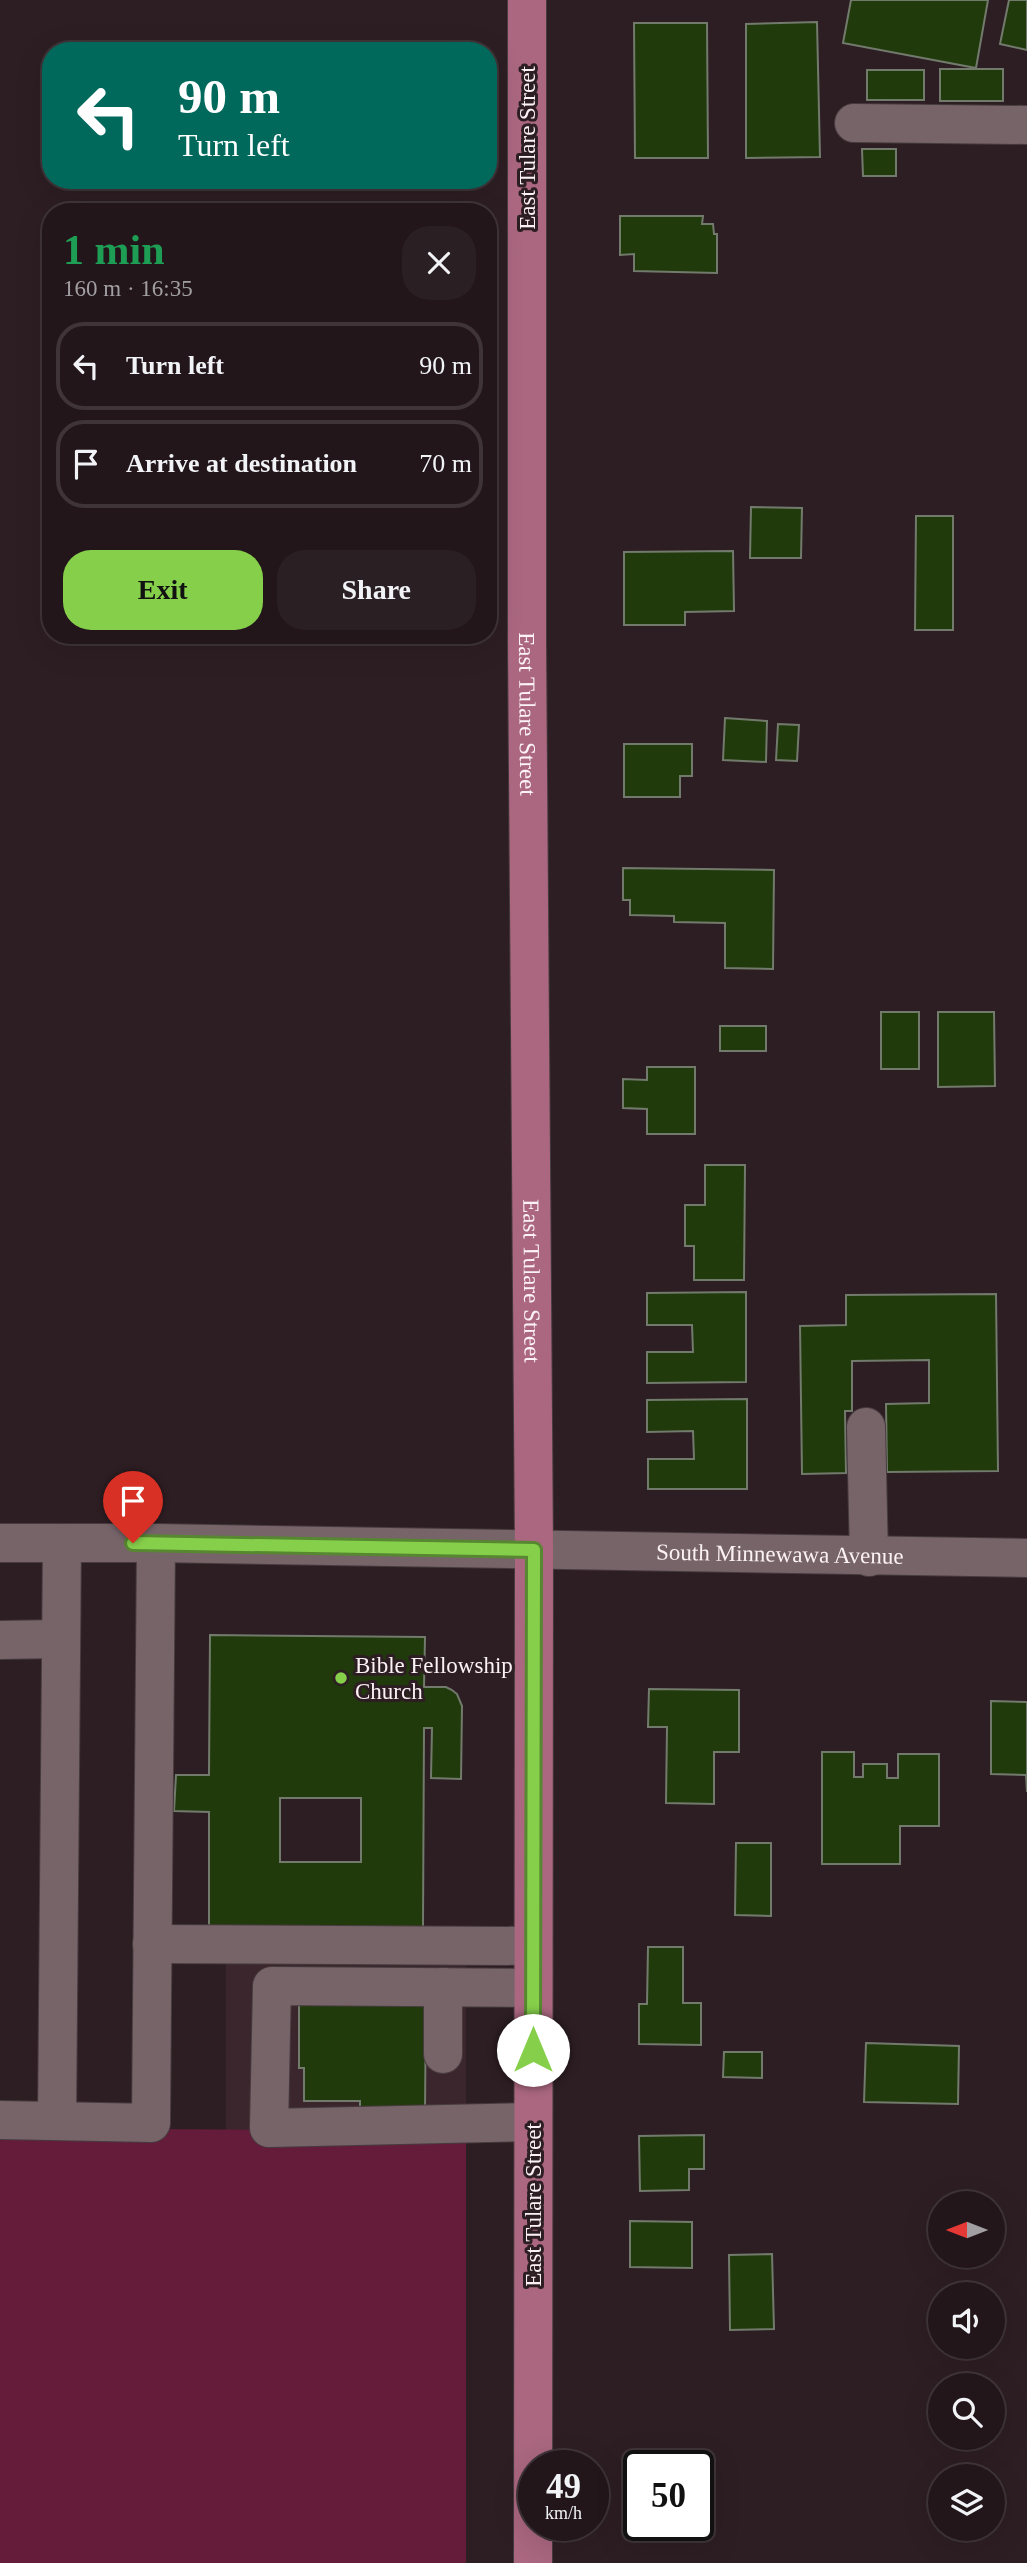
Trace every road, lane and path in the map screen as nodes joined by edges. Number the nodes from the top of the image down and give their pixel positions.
1 (527, 0) edge
2 (854, 123) dead end
3 (1027, 125) edge
4 (866, 1427) dead end
5 (0, 1543) edge
6 (62, 1543) junction
7 (156, 1543) junction
8 (534, 1550) junction
9 (869, 1557) junction
10 (1027, 1558) edge
11 (61, 1639) junction
12 (0, 1640) edge
13 (152, 1944) junction
14 (533, 1946) junction
15 (443, 1987) junction
16 (533, 1988) junction
17 (443, 2054) dead end
18 (0, 2120) edge
19 (57, 2121) junction
20 (533, 2122) junction
21 (533, 2563) edge

1 - 8 main road, East Tulare Street
2 - 3 street
4 - 9 street
5 - 6 street, South Minnewawa Avenue
6 - 7 street, South Minnewawa Avenue
6 - 11 street
7 - 8 street, South Minnewawa Avenue
7 - 13 street
8 - 9 street, South Minnewawa Avenue
8 - 14 main road, East Tulare Street
9 - 10 street, South Minnewawa Avenue
11 - 12 street
11 - 19 street
13 - 14 street
13 - 19 street
14 - 16 main road, East Tulare Street
15 - 16 street
15 - 17 street
15 - 20 street
16 - 20 main road, East Tulare Street
18 - 19 street
20 - 21 main road, East Tulare Street

